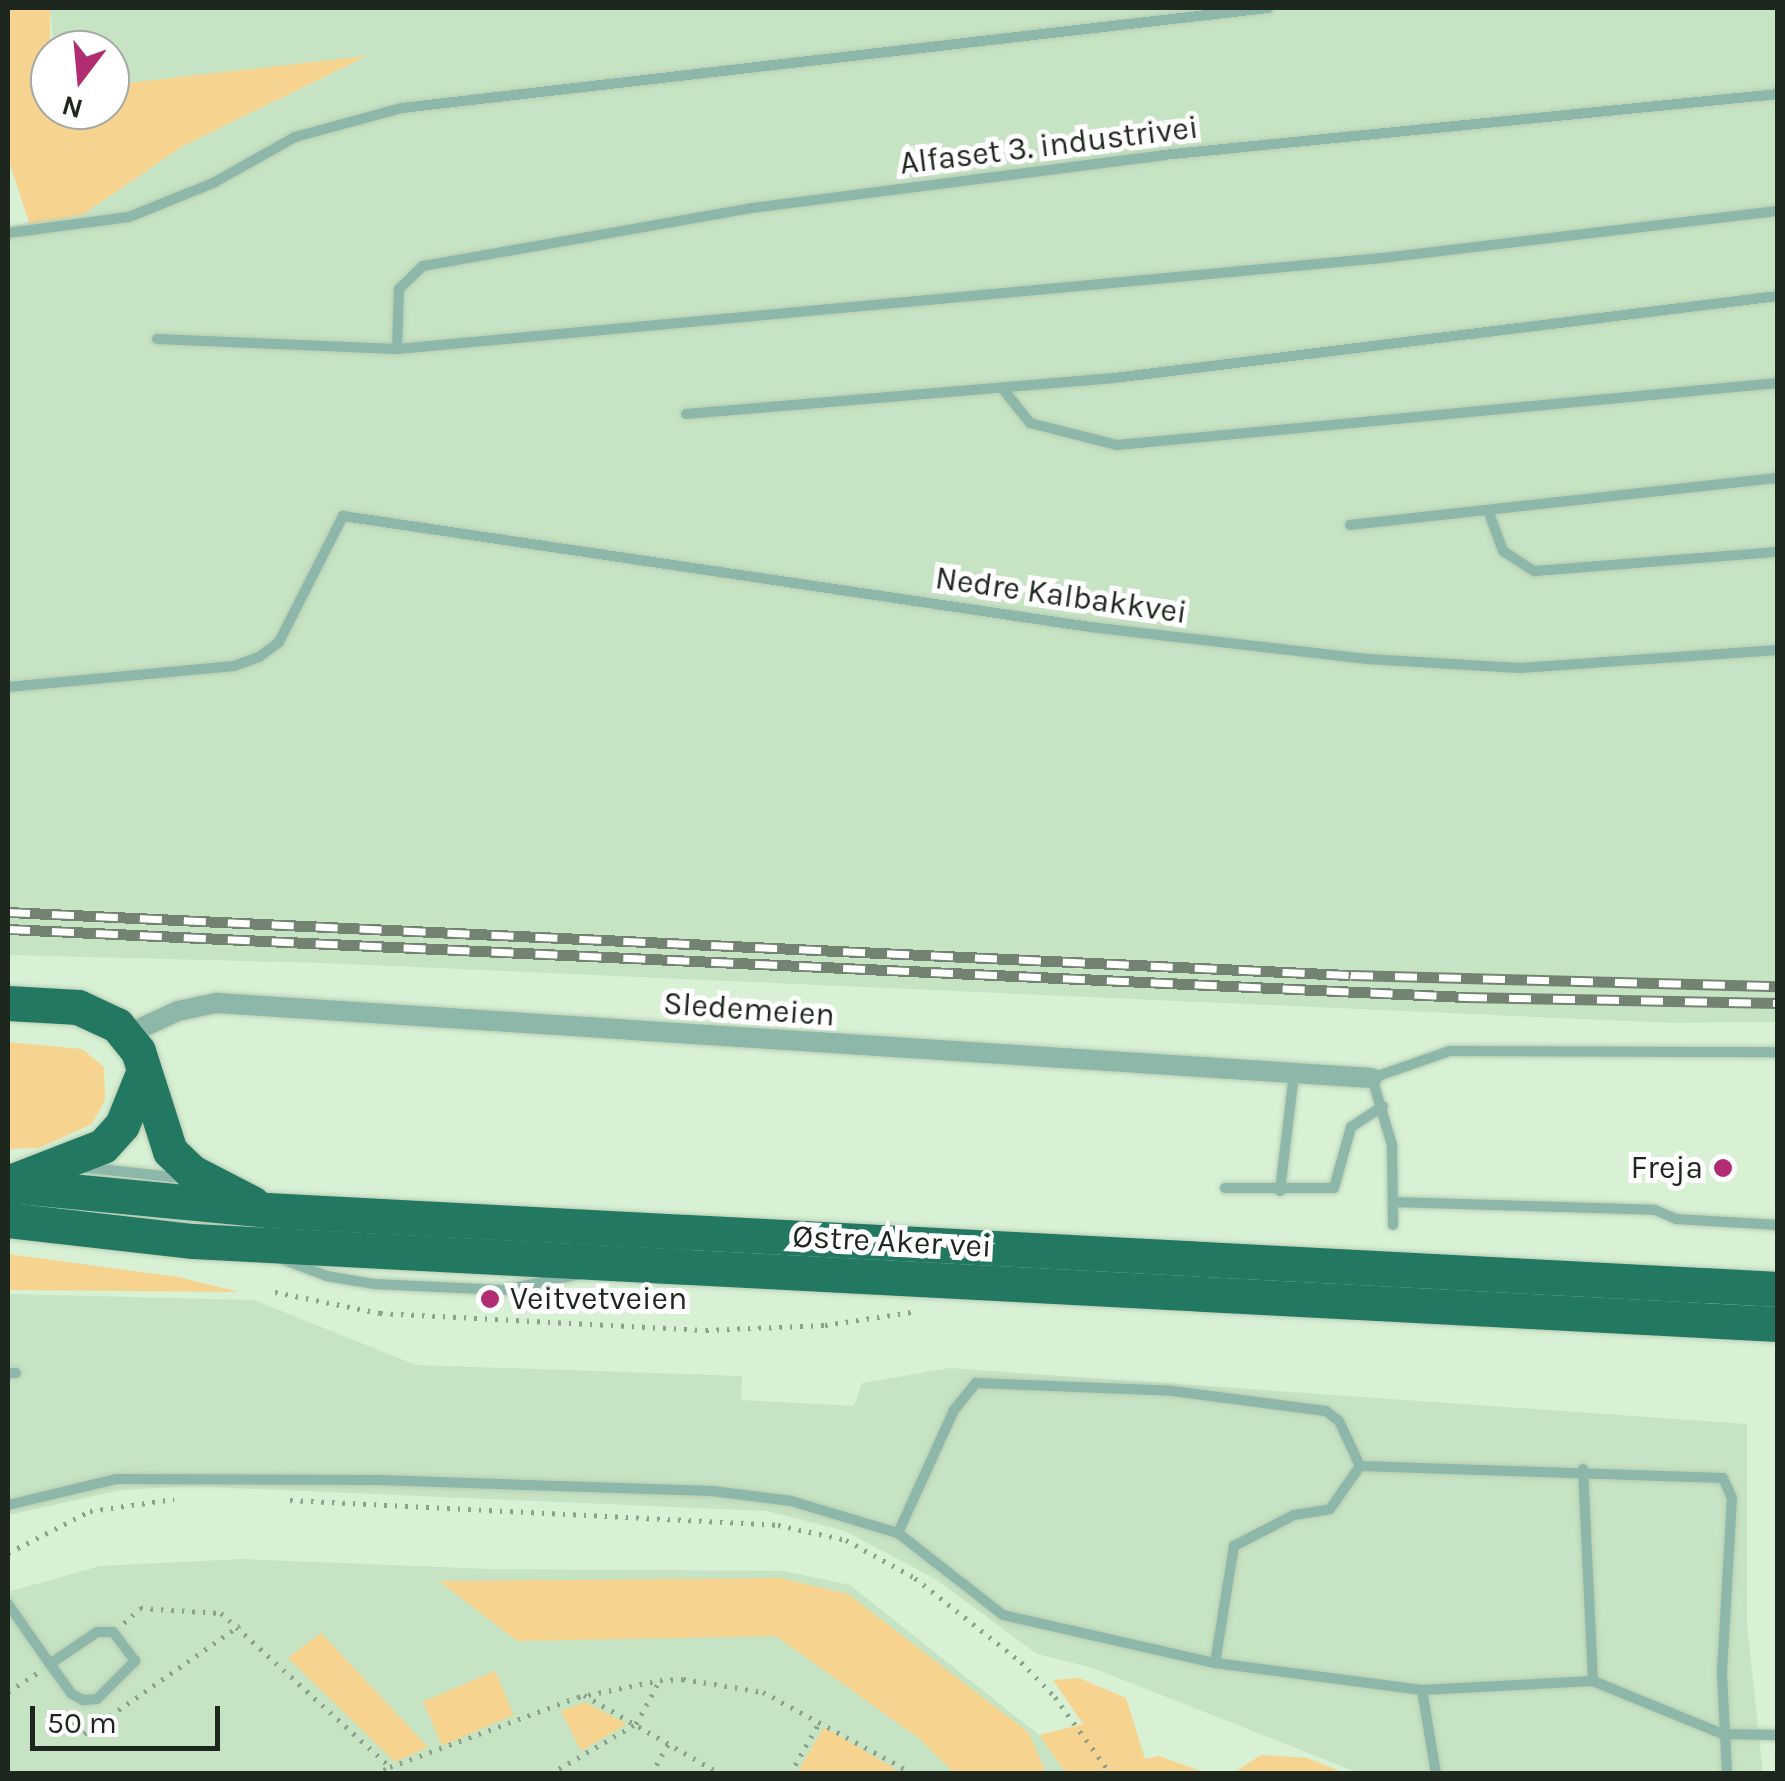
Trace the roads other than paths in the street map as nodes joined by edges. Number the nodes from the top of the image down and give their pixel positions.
1 (1268, 8) edge
2 (1778, 94) edge
3 (1778, 212) edge
4 (8, 233) edge
5 (1778, 296) edge
6 (156, 339) dead end
7 (397, 349) junction
8 (1778, 383) edge
9 (1002, 388) junction
10 (686, 414) dead end
11 (1778, 478) edge
12 (1488, 510) junction
13 (1350, 524) dead end
14 (1778, 552) edge
15 (1778, 650) edge
16 (8, 687) edge
17 (8, 1003) edge
18 (128, 1034) junction
19 (1778, 1052) edge
20 (143, 1073) junction
21 (1294, 1074) junction
22 (1372, 1078) junction
23 (1383, 1106) junction
24 (70, 1164) junction
25 (204, 1178) junction
26 (8, 1183) edge
27 (1225, 1188) dead end
28 (1280, 1191) junction
29 (1392, 1202) junction
30 (266, 1210) junction
31 (8, 1220) edge
32 (1393, 1225) dead end
33 (1778, 1226) edge
34 (1778, 1289) edge
35 (1778, 1324) edge
36 (1360, 1466) junction
37 (1584, 1469) junction
38 (8, 1505) edge
39 (898, 1533) junction
40 (8, 1604) edge
41 (1215, 1662) junction
42 (50, 1664) junction
43 (1593, 1682) junction
44 (1422, 1690) junction
45 (1722, 1734) junction
46 (1778, 1736) edge
47 (1436, 1774) edge
48 (1727, 1774) edge

1 - 4 lane
2 - 7 lane, Alfaset 3. industrivei
3 - 7 lane
5 - 9 lane
6 - 7 lane
8 - 9 lane
9 - 10 lane
11 - 12 lane
12 - 13 lane
12 - 14 lane
15 - 16 lane, Nedre Kalbakkvei
17 - 18 highway
18 - 20 highway
18 - 21 street, Sledemeien
19 - 22 lane
20 - 24 highway
20 - 25 highway
21 - 22 street, Sledemeien
21 - 28 lane
22 - 23 lane
23 - 28 lane
23 - 29 lane
24 - 25 lane
24 - 26 highway
25 - 30 highway
26 - 30 highway, Østre Aker vei
27 - 28 lane
29 - 32 lane
29 - 33 lane
30 - 34 highway, Østre Aker vei
31 - 35 highway, Østre Aker vei
36 - 37 lane
36 - 39 lane
36 - 41 lane
37 - 43 lane
37 - 45 lane
38 - 39 lane
39 - 41 lane
40 - 42 lane
41 - 44 lane
42 - 42 lane
43 - 44 lane
43 - 45 lane
44 - 47 lane
45 - 46 lane
45 - 48 lane

